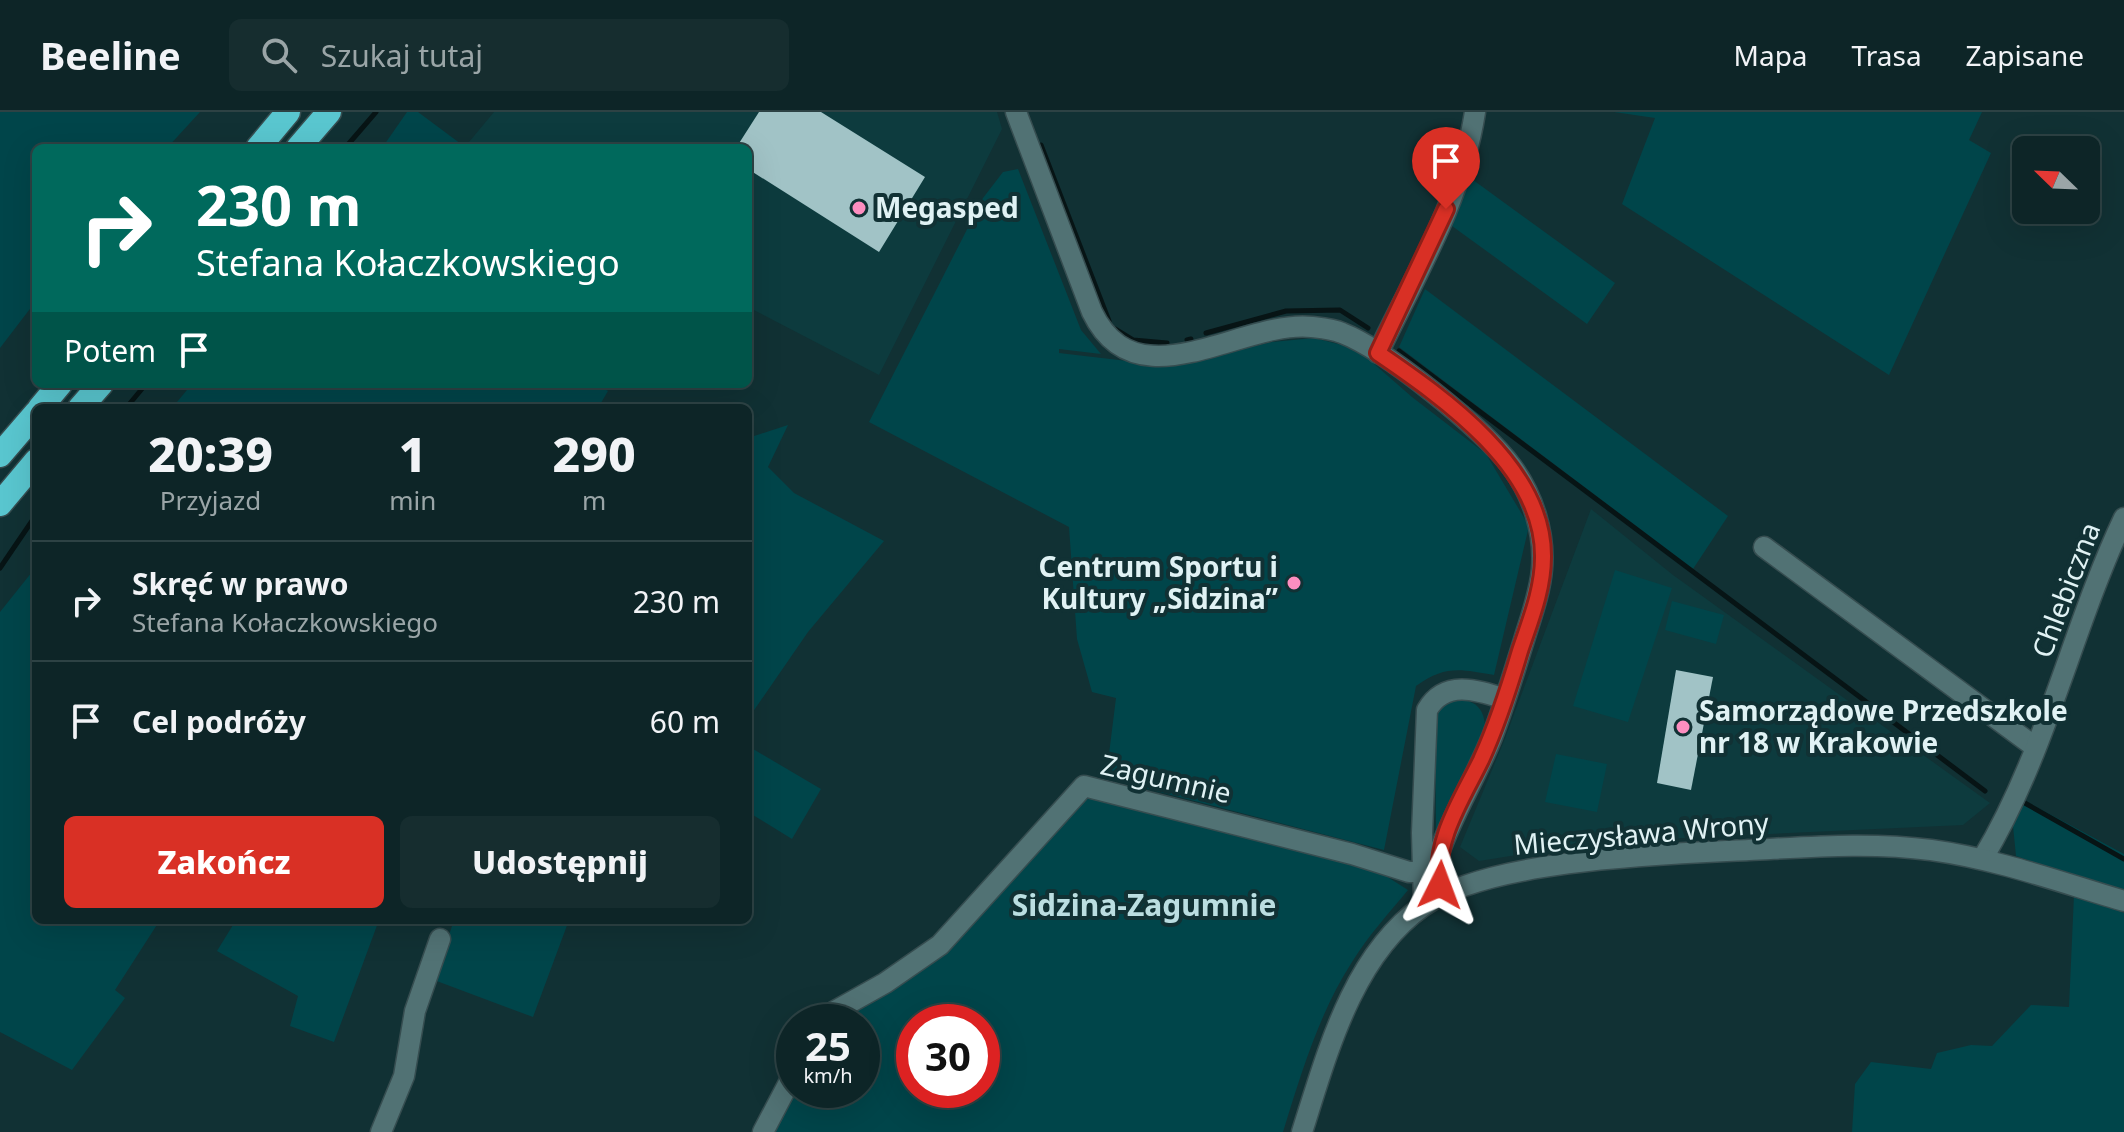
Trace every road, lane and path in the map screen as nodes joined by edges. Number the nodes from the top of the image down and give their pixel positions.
1 (288, 112) edge
2 (329, 112) edge
3 (1016, 112) edge
4 (1475, 112) edge
5 (261, 144) edge
6 (301, 144) edge
7 (1378, 353) junction
8 (57, 388) edge
9 (98, 388) edge
10 (43, 404) edge
11 (84, 404) edge
12 (32, 417) edge
13 (0, 455) edge
14 (32, 466) edge
15 (0, 504) edge
16 (2124, 518) edge
17 (1764, 547) dead end
18 (1505, 699) junction
19 (2035, 747) junction
20 (1983, 858) junction
21 (1430, 872) junction
22 (1444, 896) junction
23 (2124, 901) edge
24 (1424, 904) junction
25 (440, 939) dead end
26 (848, 1004) edge
27 (776, 1107) edge
28 (381, 1132) edge
29 (763, 1132) edge
30 (1302, 1132) edge

1 - 5 highway
2 - 6 highway
3 - 7 street
4 - 7 street
7 - 18 street
8 - 10 highway
9 - 11 highway
12 - 13 highway
14 - 15 highway
16 - 19 street, Chlebiczna
17 - 19 street
18 - 21 street
18 - 21 street
19 - 20 street, Chlebiczna
20 - 22 street, Mieczysława Wrony
20 - 23 street, Mieczysława Wrony
21 - 22 street
21 - 24 street
21 - 26 street, Zagumnie
22 - 24 street, Mieczysława Wrony
24 - 30 street, Mieczysława Wrony
25 - 28 street
27 - 29 street

